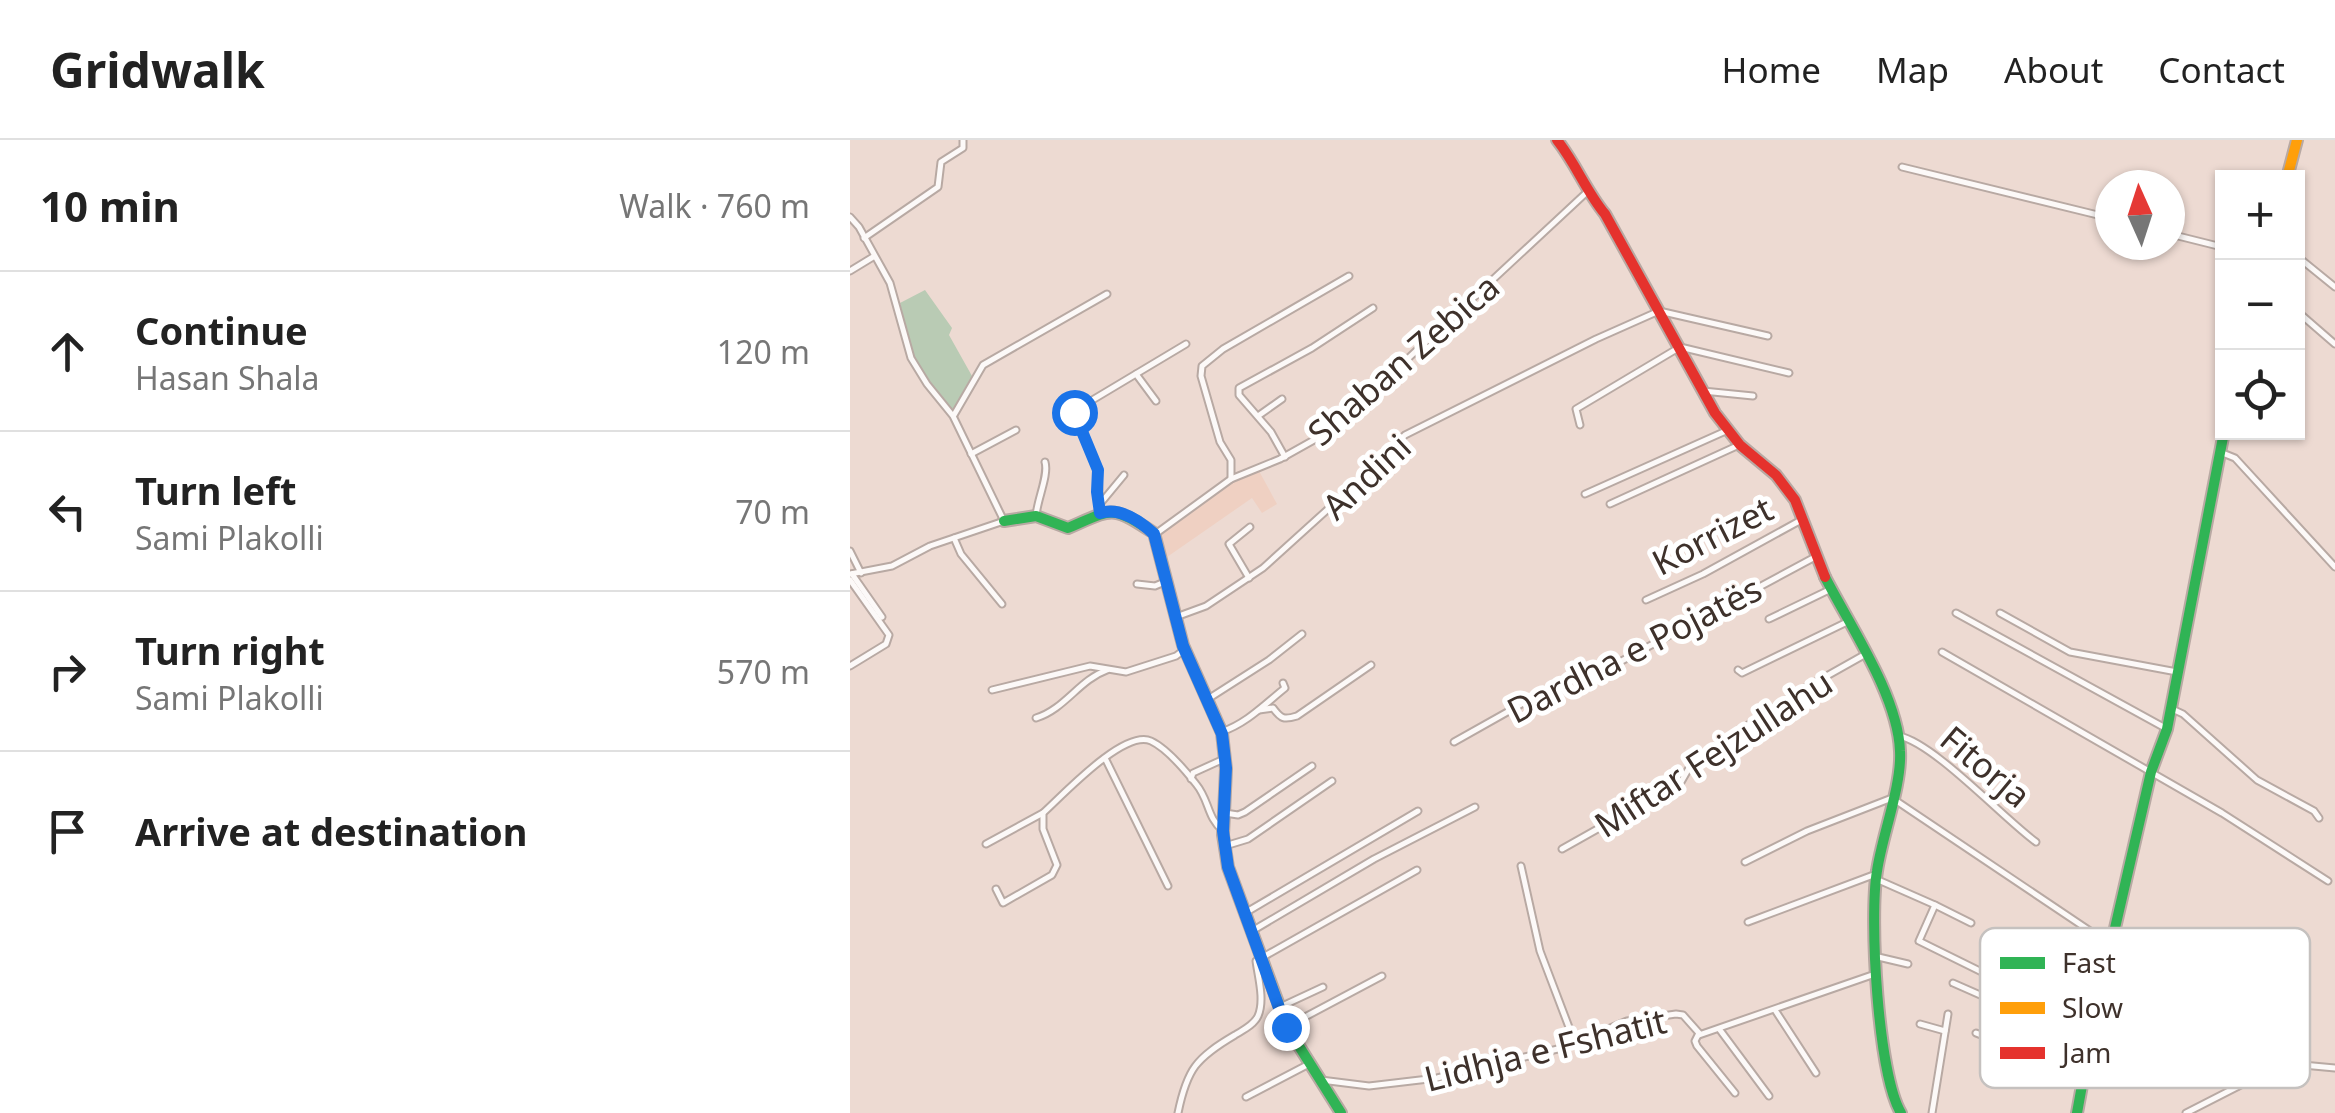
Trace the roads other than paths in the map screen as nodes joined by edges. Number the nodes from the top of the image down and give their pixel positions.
1 (963, 140) edge
2 (1557, 140) edge
3 (2297, 140) edge
4 (1902, 167) dead end
5 (2289, 170) edge
6 (1587, 192) junction
7 (2095, 214) edge
8 (850, 217) edge
9 (864, 238) junction
10 (2185, 238) edge
11 (2215, 245) edge
12 (873, 257) junction
13 (2302, 260) edge
14 (850, 271) edge
15 (1349, 276) dead end
16 (2335, 288) edge
17 (1108, 294) dead end
18 (1373, 308) dead end
19 (1659, 310) junction
20 (2305, 318) edge
21 (1768, 336) dead end
22 (1186, 344) dead end
23 (2335, 344) edge
24 (1680, 347) junction
25 (1788, 373) dead end
26 (1136, 374) junction
27 (1703, 391) junction
28 (1753, 396) dead end
29 (1282, 399) dead end
30 (1156, 401) dead end
31 (953, 416) junction
32 (1258, 416) junction
33 (1580, 425) dead end
34 (1016, 430) dead end
35 (1728, 430) junction
36 (2222, 440) edge
37 (1740, 444) junction
38 (2220, 452) junction
39 (972, 454) junction
40 (1284, 456) junction
41 (1046, 462) dead end
42 (1124, 475) dead end
43 (1231, 479) junction
44 (1585, 494) dead end
45 (1610, 504) dead end
46 (1100, 509) junction
47 (1036, 516) junction
48 (1803, 519) junction
49 (999, 522) junction
50 (1250, 526) dead end
51 (1154, 535) junction
52 (954, 538) junction
53 (850, 551) edge
54 (1815, 557) junction
55 (2335, 567) edge
56 (862, 572) junction
57 (851, 576) edge
58 (1250, 578) junction
59 (1167, 581) junction
60 (1137, 584) dead end
61 (1831, 589) junction
62 (1646, 600) dead end
63 (1002, 604) dead end
64 (1956, 613) dead end
65 (2000, 613) dead end
66 (1176, 618) junction
67 (1769, 619) dead end
68 (1848, 621) junction
69 (894, 634) dead end
70 (1302, 634) dead end
71 (1185, 650) junction
72 (1942, 652) dead end
73 (1864, 656) junction
74 (1371, 664) dead end
75 (850, 666) edge
76 (1108, 670) junction
77 (1738, 670) dead end
78 (2177, 672) junction
79 (1284, 683) dead end
80 (992, 690) dead end
81 (1208, 699) junction
82 (2170, 708) junction
83 (1259, 710) junction
84 (1036, 718) dead end
85 (2166, 729) junction
86 (1221, 732) junction
87 (1899, 736) junction
88 (1454, 742) dead end
89 (1105, 758) junction
90 (1226, 758) junction
91 (1312, 766) dead end
92 (2152, 772) junction
93 (1191, 779) junction
94 (1332, 782) dead end
95 (1892, 798) junction
96 (1475, 808) dead end
97 (1418, 811) dead end
98 (1222, 812) junction
99 (1043, 813) junction
100 (2319, 818) dead end
101 (1223, 831) junction
102 (2036, 842) dead end
103 (986, 844) dead end
104 (1224, 846) junction
105 (1562, 849) dead end
106 (1745, 862) dead end
107 (1521, 866) dead end
108 (1417, 870) dead end
109 (1876, 876) junction
110 (2328, 881) dead end
111 (1168, 886) dead end
112 (996, 889) dead end
113 (1936, 905) junction
114 (1245, 913) junction
115 (1748, 922) dead end
116 (1972, 923) dead end
117 (2089, 928) edge
118 (2116, 928) edge
119 (1252, 931) junction
120 (1874, 956) junction
121 (1262, 958) junction
122 (1908, 964) dead end
123 (1980, 970) edge
124 (1875, 974) junction
125 (1382, 976) dead end
126 (1953, 983) dead end
127 (1323, 988) dead end
128 (1980, 995) edge
129 (1280, 1007) junction
130 (1775, 1010) junction
131 (1948, 1014) dead end
132 (1920, 1024) dead end
133 (1286, 1027) junction
134 (1719, 1030) junction
135 (1945, 1031) junction
136 (1976, 1033) dead end
137 (1700, 1035) junction
138 (1980, 1035) edge
139 (1575, 1043) junction
140 (1309, 1064) junction
141 (2310, 1066) edge
142 (2335, 1068) edge
143 (1816, 1074) dead end
144 (1321, 1080) junction
145 (2082, 1088) edge
146 (2234, 1088) edge
147 (1734, 1093) dead end
148 (1769, 1096) dead end
149 (1246, 1097) dead end
150 (1178, 1113) edge
151 (1341, 1113) edge
152 (1899, 1113) edge
153 (1932, 1113) edge
154 (2077, 1113) edge
155 (2186, 1113) edge

1 - 9 street
2 - 6 street, Korrizet
3 - 5 street
4 - 7 street
6 - 19 street, Korrizet
6 - 40 street, Shaban Zebica
8 - 9 street
9 - 12 street
10 - 11 street
12 - 14 street
12 - 31 street
13 - 16 street
15 - 43 street
17 - 31 street
18 - 32 street
19 - 21 street
19 - 24 street, Korrizet
19 - 58 street, Andini
20 - 23 street
22 - 26 street
24 - 25 street
24 - 27 street, Korrizet
24 - 33 street
26 - 30 street
26 - 46 street
27 - 28 street
27 - 35 street, Korrizet
29 - 32 street
31 - 39 street
32 - 40 street
34 - 39 street
35 - 37 street, Korrizet
35 - 44 street
36 - 38 street
37 - 45 street, Korrizet
37 - 48 street, Korrizet
38 - 55 street
38 - 78 street
39 - 49 street
40 - 43 street, Shaban Zebica
41 - 47 street
42 - 46 street
43 - 51 street, Shaban Zebica
46 - 47 street
46 - 51 street
47 - 49 street
48 - 54 street, Korrizet
48 - 62 street, Korrizet
49 - 52 street
50 - 58 street
51 - 59 street
52 - 56 street
52 - 63 street
53 - 56 street
54 - 61 street, Fitorja
54 - 88 street, Dardha e Pojatës
56 - 57 street
57 - 69 street
57 - 75 street
58 - 66 street, Andini
59 - 60 street
59 - 66 street
61 - 67 street
61 - 68 street, Fitorja
64 - 85 street
65 - 78 street
66 - 71 street
68 - 73 street, Fitorja
68 - 77 street
70 - 81 street
71 - 76 street
71 - 81 street
72 - 92 street
73 - 87 street, Fitorja
73 - 105 street, Miftar Fejzullahu
74 - 83 street
76 - 80 street
76 - 84 street
78 - 82 street
79 - 83 street
81 - 86 street
82 - 85 street
82 - 100 street
83 - 86 street
85 - 92 street
86 - 90 street
87 - 95 street, Fitorja
87 - 102 street, Fitorja
89 - 93 street
89 - 99 street
89 - 111 street
90 - 93 street
90 - 98 street
91 - 98 street
92 - 110 street
92 - 118 street
93 - 101 street
94 - 104 street
95 - 106 street
95 - 109 street, Fitorja
95 - 117 street
96 - 119 street
97 - 114 street
98 - 101 street
99 - 103 street
99 - 112 street
101 - 104 street
104 - 114 street
107 - 139 street
108 - 121 street
109 - 113 street
109 - 115 street
109 - 120 street, Fitorja
113 - 116 street
113 - 123 street
114 - 119 street
119 - 121 street
120 - 122 street
120 - 124 street, Fitorja
121 - 129 street
121 - 150 street
124 - 130 street, Lidhja e Fshatit
124 - 152 street, Fitorja
125 - 133 street
126 - 128 street
127 - 129 street
129 - 133 street
130 - 134 street, Lidhja e Fshatit
130 - 143 street
131 - 135 street
132 - 135 street
133 - 140 street
134 - 137 street, Lidhja e Fshatit
134 - 148 street, Lidhja e Fshatit
135 - 153 street
136 - 138 street
137 - 139 street, Lidhja e Fshatit
137 - 147 street, Lidhja e Fshatit
139 - 144 street, Lidhja e Fshatit
140 - 144 street
140 - 149 street
141 - 142 street
144 - 151 street
145 - 154 street
146 - 155 street

